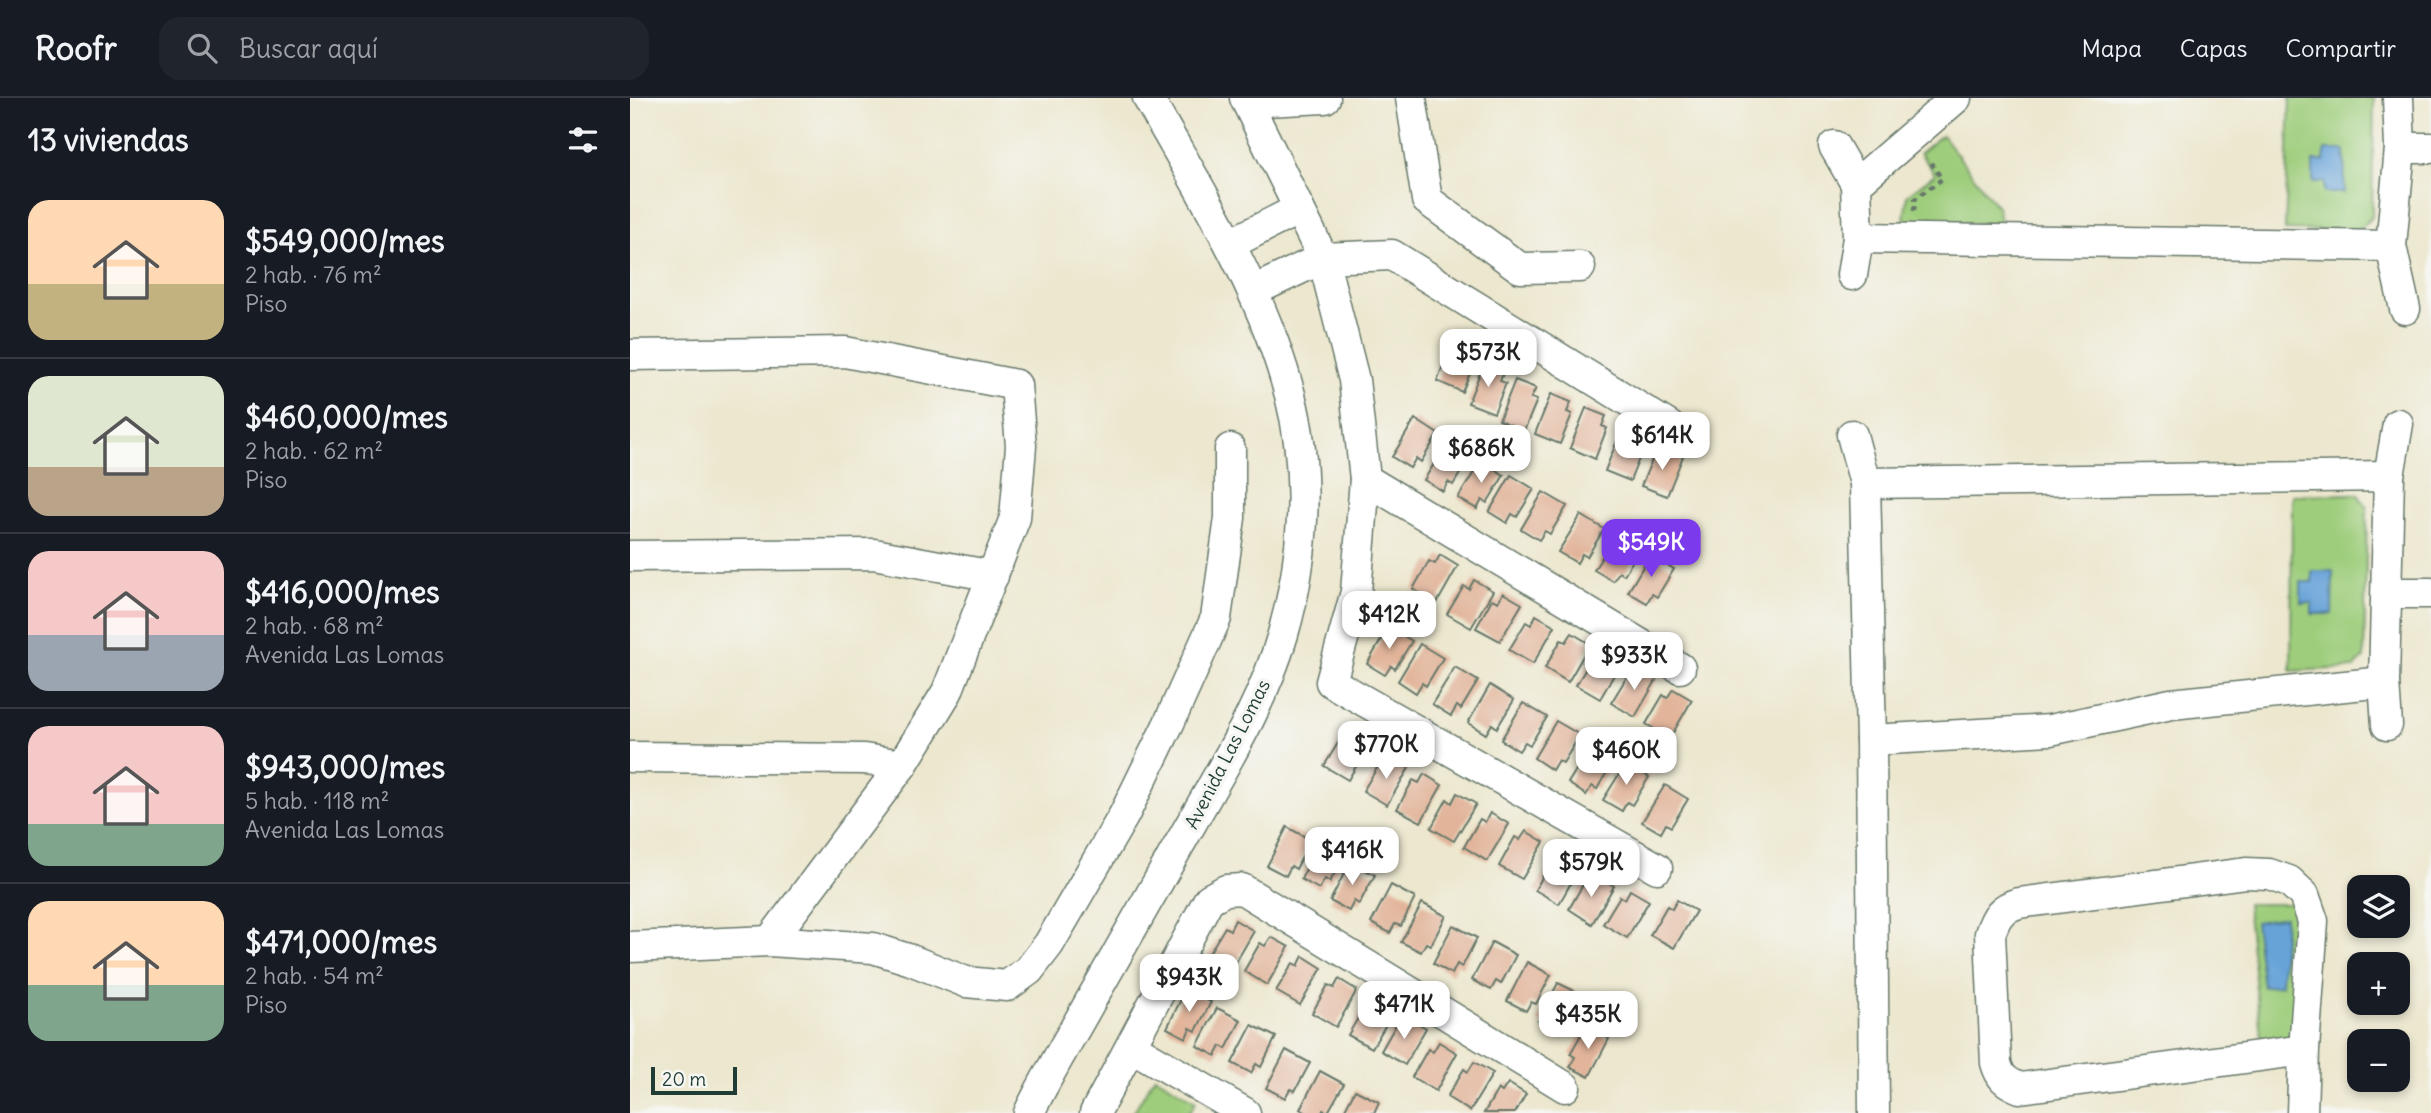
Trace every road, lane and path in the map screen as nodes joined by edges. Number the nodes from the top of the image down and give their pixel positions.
1 (1148, 98) edge
2 (1325, 98) edge
3 (1411, 98) edge
4 (1956, 98) edge
5 (2398, 98) edge
6 (1246, 100) edge
7 (1912, 137) junction
8 (1834, 146) dead end
9 (2400, 148) junction
10 (2431, 148) edge
11 (1856, 184) junction
12 (1299, 209) junction
13 (1858, 239) junction
14 (1912, 239) junction
15 (1230, 244) junction
16 (2391, 246) junction
17 (1323, 258) junction
18 (1580, 267) dead end
19 (1852, 275) dead end
20 (1253, 291) junction
21 (2404, 309) dead end
22 (630, 355) edge
23 (2398, 424) dead end
24 (1669, 426) dead end
25 (1852, 435) dead end
26 (1230, 449) dead end
27 (2389, 477) junction
28 (1365, 479) junction
29 (1866, 483) junction
30 (630, 556) edge
31 (993, 576) junction
32 (2387, 593) junction
33 (2431, 593) edge
34 (1680, 667) dead end
35 (2384, 682) junction
36 (2387, 724) dead end
37 (1871, 740) junction
38 (630, 757) edge
39 (902, 765) junction
40 (1657, 868) dead end
41 (770, 941) junction
42 (630, 947) edge
43 (1132, 1046) junction
44 (2304, 1050) junction
45 (1565, 1087) dead end
46 (1028, 1113) edge
47 (1095, 1113) edge
48 (1245, 1113) edge
49 (1874, 1113) edge
50 (2302, 1113) edge

1 - 15 street, Avenida Las Lomas
2 - 6 street
3 - 18 street
4 - 7 street
5 - 9 street
6 - 12 street
7 - 11 street
7 - 14 path
8 - 11 street
9 - 10 street
9 - 16 street
11 - 13 street
12 - 15 street
12 - 17 street
13 - 14 street
13 - 19 street
14 - 16 street
15 - 20 street, Avenida Las Lomas
16 - 21 street
17 - 20 street
17 - 24 street
17 - 28 street
20 - 46 street, Avenida Las Lomas
22 - 31 street
23 - 27 street
25 - 29 street
26 - 41 street
27 - 29 street
27 - 32 street
28 - 34 street
28 - 40 street
29 - 37 street
30 - 31 street
31 - 39 street
32 - 33 street
32 - 35 street
35 - 36 street
35 - 37 street
37 - 49 street
38 - 39 street
39 - 41 street
41 - 42 street
43 - 45 street
43 - 47 street
43 - 48 street
44 - 44 street
44 - 50 street

